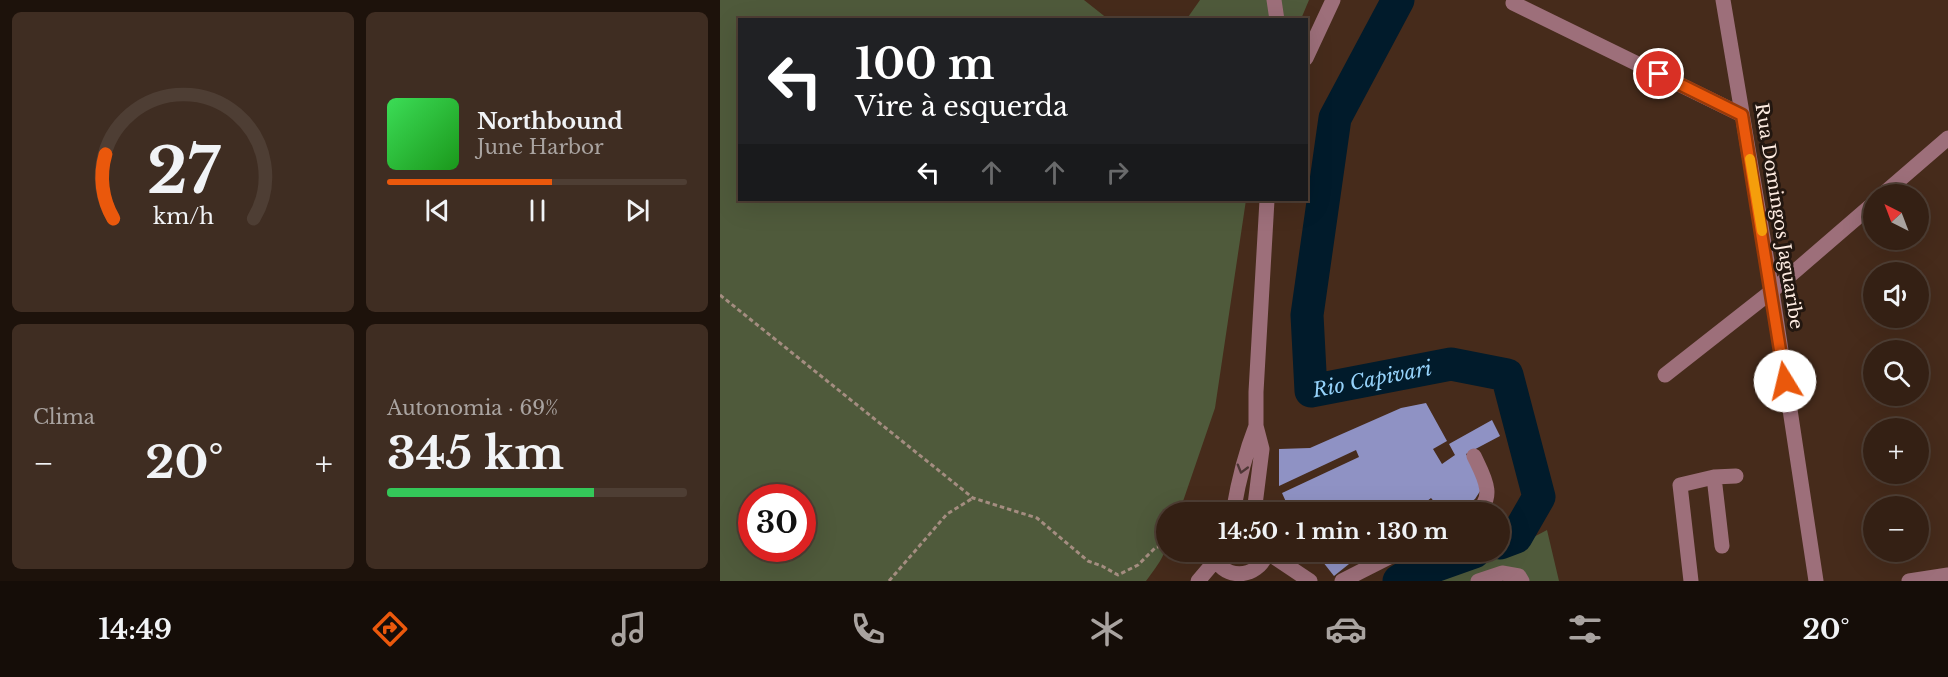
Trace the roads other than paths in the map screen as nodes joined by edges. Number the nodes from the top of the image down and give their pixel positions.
1 (1274, 0) edge
2 (1333, 0) edge
3 (1723, 0) edge
4 (1512, 3) dead end
5 (1277, 18) edge
6 (1308, 54) edge
7 (1742, 115) junction
8 (1948, 138) edge
9 (1895, 184) edge
10 (1267, 201) edge
11 (1863, 212) edge
12 (1772, 291) junction
13 (1665, 375) dead end
14 (1256, 426) junction
15 (1474, 456) dead end
16 (1736, 476) dead end
17 (1714, 477) junction
18 (1235, 502) edge
19 (1255, 502) edge
20 (1485, 502) edge
21 (1722, 546) dead end
22 (1211, 562) edge
23 (1216, 562) edge
24 (1265, 562) edge
25 (1282, 562) edge
26 (1379, 562) edge
27 (1948, 575) edge
28 (1258, 578) edge
29 (1229, 579) edge
30 (1198, 581) edge
31 (1310, 581) edge
32 (1342, 581) edge
33 (1478, 581) edge
34 (1522, 581) edge
35 (1691, 581) edge
36 (1816, 581) edge
37 (1909, 581) edge

1 - 5 street
2 - 6 street
3 - 7 street, Rua Domingos Jaguaribe
4 - 7 street
7 - 12 street, Rua Domingos Jaguaribe
8 - 9 street
10 - 14 street
11 - 12 street
12 - 13 street
12 - 36 street, Rua Domingos Jaguaribe
14 -> 18 street
14 - 19 street
15 - 20 street
16 - 17 street
17 - 21 street
17 - 35 street
22 - 30 street
23 - 29 street
24 - 28 street
25 - 31 street
26 - 32 street
27 - 37 street
28 - 29 street
33 - 34 street

